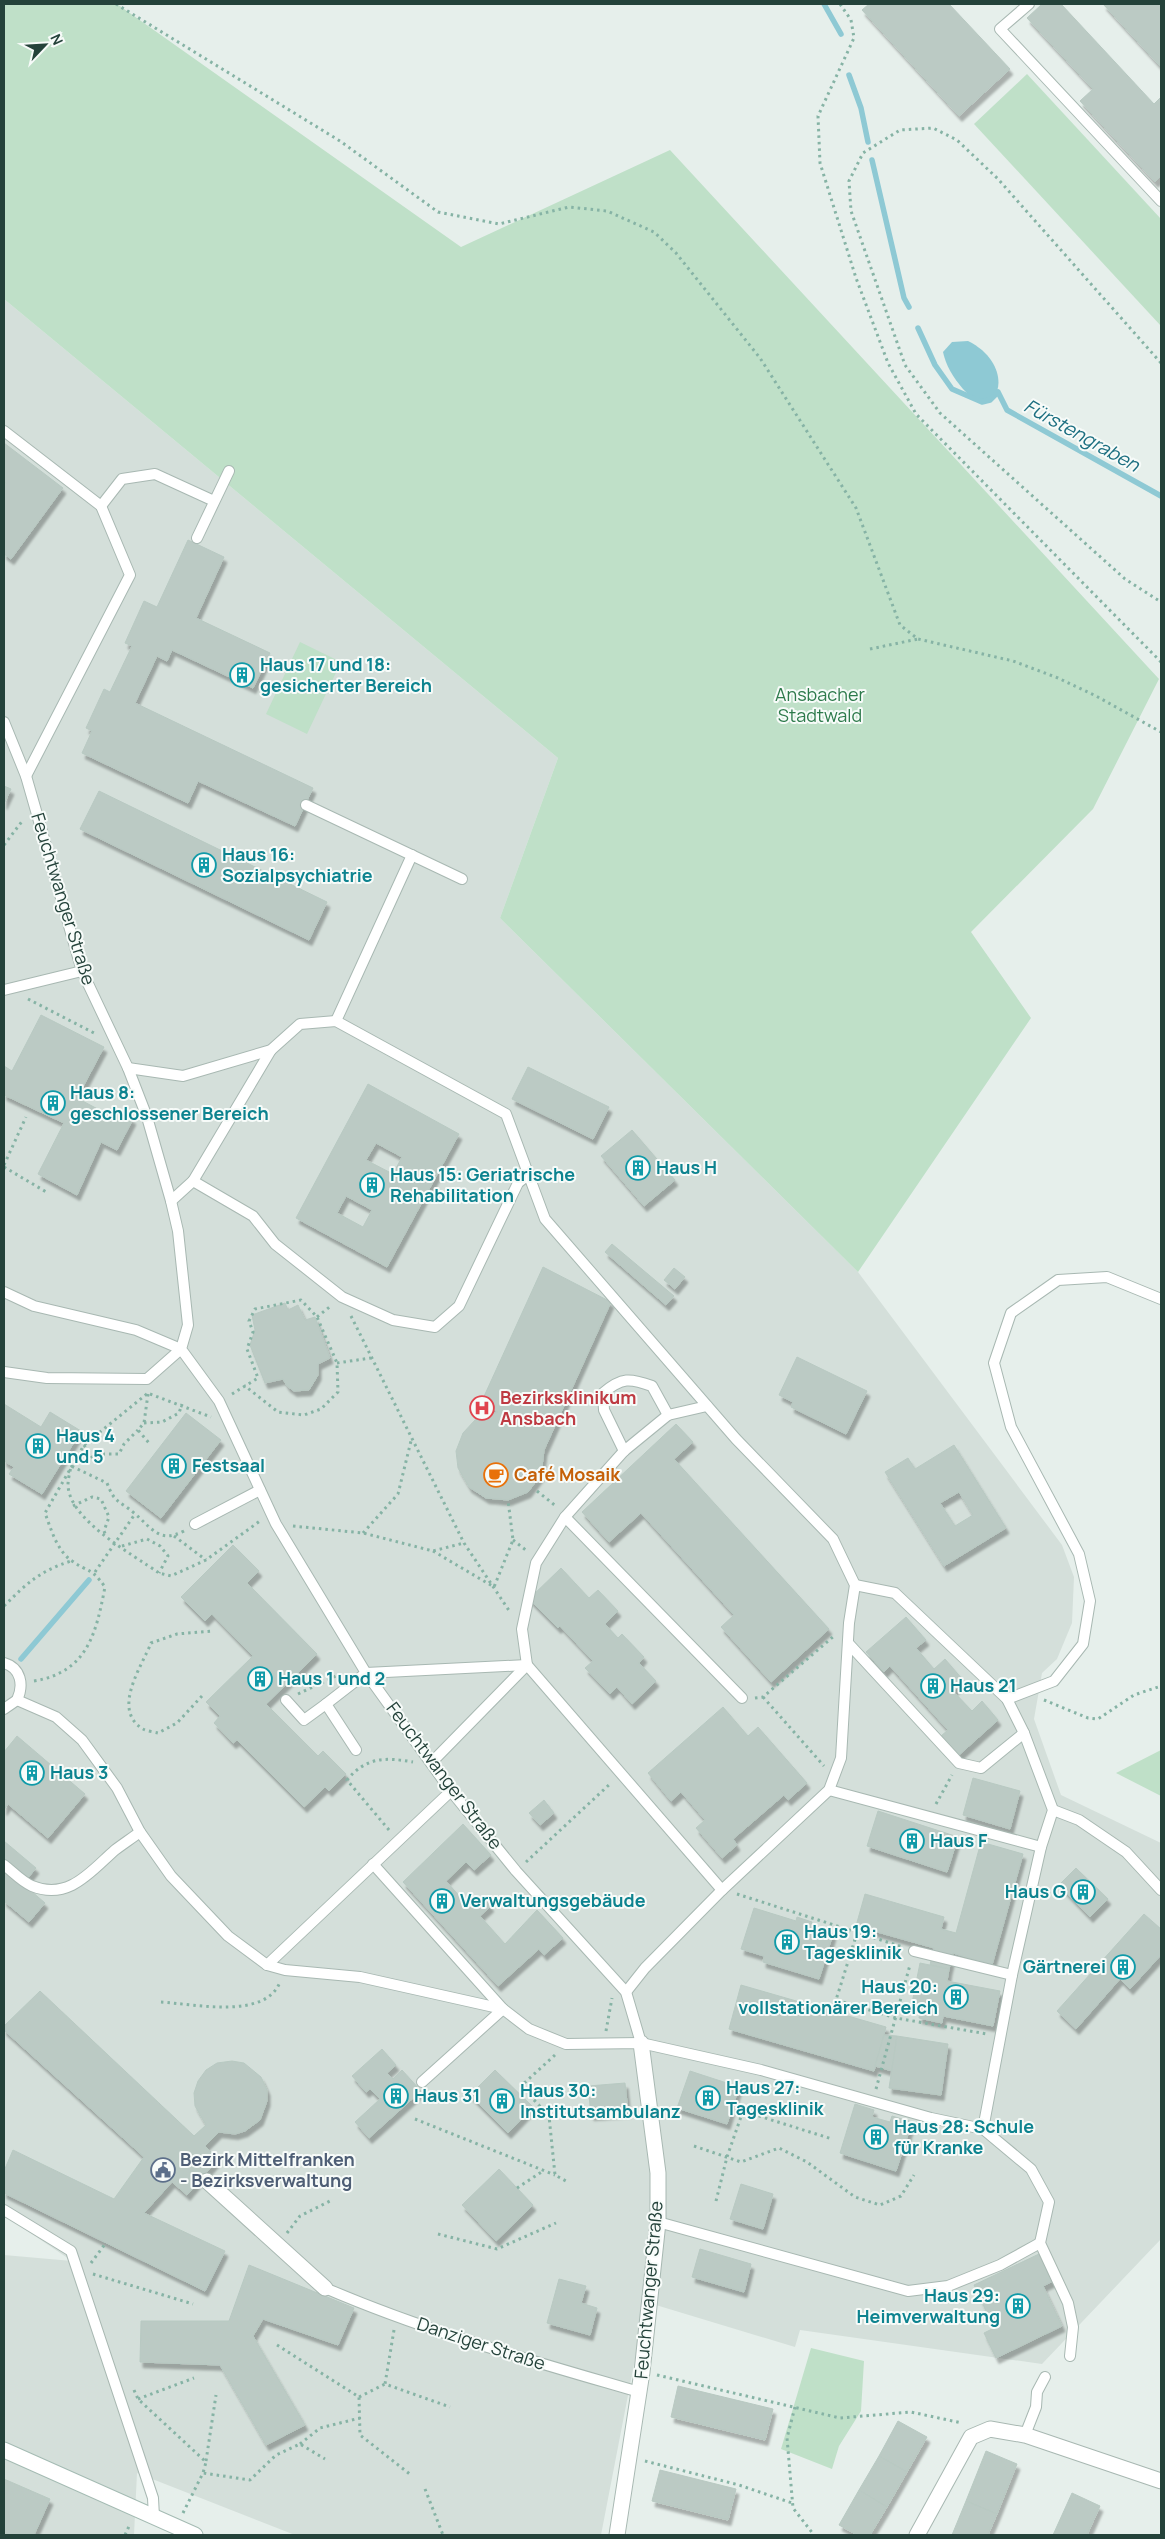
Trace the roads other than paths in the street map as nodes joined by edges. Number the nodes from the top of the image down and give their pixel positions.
1 (1029, 4) edge
2 (1161, 201) edge
3 (4, 431) edge
4 (229, 471) dead end
5 (214, 501) junction
6 (101, 506) junction
7 (197, 538) dead end
8 (4, 722) edge
9 (26, 776) junction
10 (306, 805) dead end
11 (412, 855) junction
12 (462, 879) dead end
13 (82, 971) junction
14 (6, 990) edge
15 (336, 1021) junction
16 (271, 1050) junction
17 (128, 1068) junction
18 (529, 1174) junction
19 (193, 1181) junction
20 (171, 1202) junction
21 (4, 1292) edge
22 (1161, 1298) edge
23 (181, 1349) junction
24 (4, 1372) edge
25 (708, 1406) junction
26 (668, 1415) junction
27 (624, 1451) junction
28 (260, 1490) junction
29 (562, 1513) junction
30 (195, 1524) road end
31 (855, 1586) junction
32 (848, 1643) junction
33 (4, 1663) edge
34 (527, 1666) junction
35 (366, 1673) junction
36 (742, 1698) road end
37 (1007, 1699) junction
38 (17, 1700) junction
39 (286, 1700) road end
40 (326, 1704) junction
41 (4, 1709) edge
42 (1024, 1733) junction
43 (356, 1750) dead end
44 (429, 1760) junction
45 (829, 1790) junction
46 (451, 1791) junction
47 (1052, 1810) junction
48 (140, 1832) junction
49 (1040, 1847) junction
50 (373, 1864) junction
51 (4, 1865) edge
52 (722, 1890) junction
53 (1161, 1890) edge
54 (914, 1951) road end
55 (267, 1965) junction
56 (1012, 1975) junction
57 (626, 1992) junction
58 (503, 2009) junction
59 (641, 2043) junction
60 (422, 2082) dead end
61 (983, 2129) junction
62 (207, 2181) dead end
63 (4, 2210) edge
64 (658, 2222) junction
65 (1040, 2243) junction
66 (326, 2288) joint
67 (1070, 2356) dead end
68 (1045, 2377) dead end
69 (639, 2392) junction
70 (1025, 2435) junction
71 (4, 2450) edge
72 (1161, 2481) edge
73 (154, 2517) junction
74 (195, 2535) edge
75 (617, 2535) edge
76 (917, 2535) edge

1 - 2 lane
3 - 6 lane
4 - 5 lane
5 - 6 lane
5 - 7 lane
6 - 9 lane
8 - 9 lane, Feuchtwanger Straße
9 - 13 lane, Feuchtwanger Straße
10 - 11 lane
11 - 12 lane
11 - 15 lane
13 - 14 lane
13 - 17 lane, Feuchtwanger Straße
15 - 16 lane
15 - 18 lane
16 - 17 lane
16 - 19 lane
17 - 20 lane, Feuchtwanger Straße
18 - 19 lane
18 - 25 lane
19 - 20 lane
20 - 23 lane, Feuchtwanger Straße
21 - 23 lane
22 - 37 lane
23 - 24 lane
23 - 28 lane, Feuchtwanger Straße
25 - 26 lane
25 - 31 lane
26 - 27 lane
26 - 27 lane
27 - 29 lane
28 - 30 lane
28 - 35 lane, Feuchtwanger Straße
29 - 34 lane
29 - 36 lane
31 - 32 lane
31 - 37 lane
32 - 42 lane
32 - 45 lane
33 - 38 lane
34 - 35 lane
34 - 44 lane
34 - 52 lane
35 - 40 lane
35 - 44 lane, Feuchtwanger Straße
37 - 42 lane
38 - 41 lane
38 - 48 lane
39 - 40 lane
40 - 43 lane
42 - 47 lane
44 - 46 lane, Feuchtwanger Straße
45 - 49 lane
45 - 52 lane
46 - 50 lane
46 - 57 lane, Feuchtwanger Straße
47 - 49 lane
47 - 53 lane
48 - 51 lane
48 - 55 lane
49 - 56 lane
50 - 55 lane
50 - 58 lane
52 - 57 lane
54 - 56 lane
55 - 58 lane
56 - 61 lane
57 - 59 lane, Feuchtwanger Straße
58 - 59 lane
58 - 60 lane
59 - 61 lane
59 - 64 street, Feuchtwanger Straße
61 - 65 lane
62 - 66 street
63 - 73 lane
64 - 65 lane
64 - 69 street, Feuchtwanger Straße
65 - 67 lane
66 - 69 lane, Danziger Straße
68 - 70 lane
69 - 75 street, Feuchtwanger Straße
70 - 72 street
70 - 76 street
71 - 73 street
73 - 74 street

